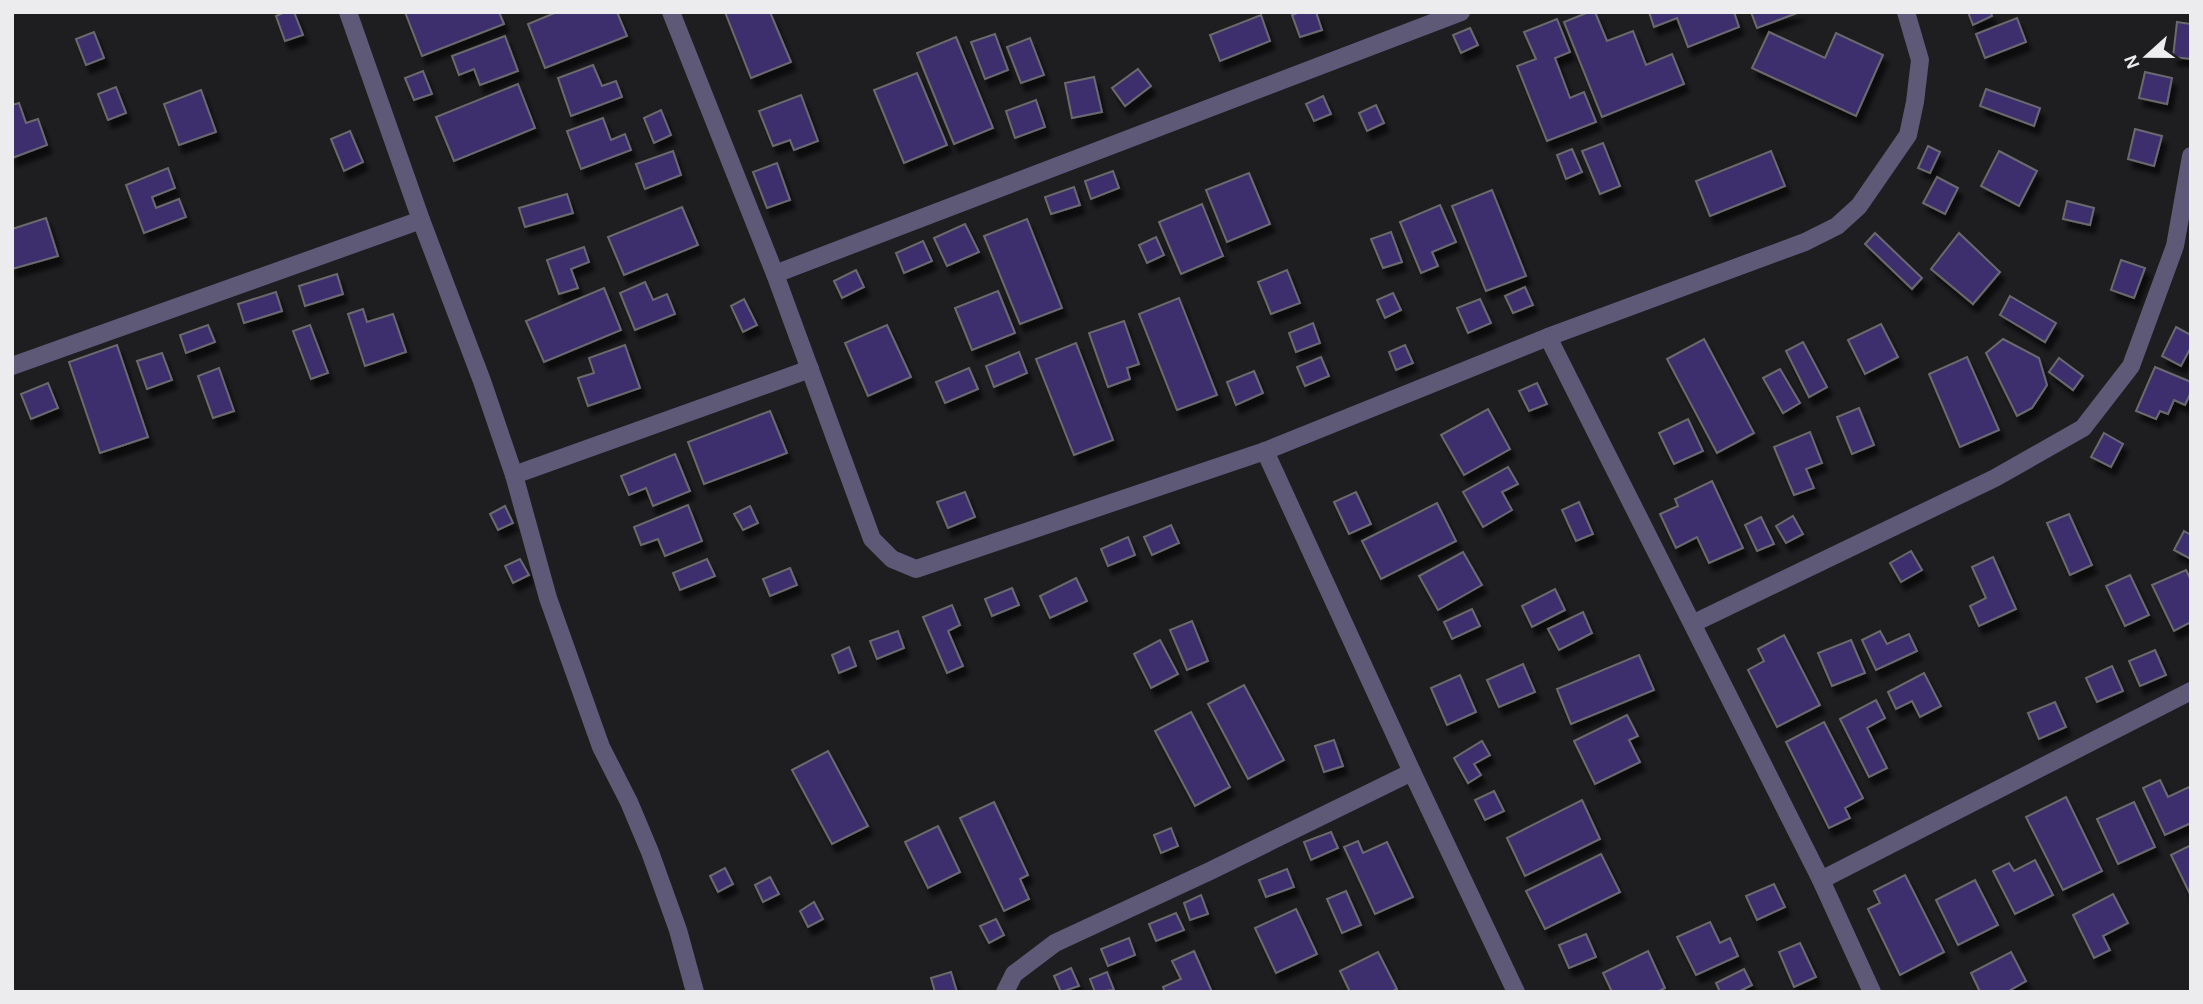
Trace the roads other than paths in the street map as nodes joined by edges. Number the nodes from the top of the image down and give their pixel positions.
1 (348, 12) edge
2 (671, 12) edge
3 (1461, 12) edge
4 (1906, 12) edge
5 (2191, 156) edge
6 (421, 220) junction
7 (775, 274) junction
8 (1548, 337) junction
9 (12, 366) edge
10 (810, 369) junction
11 (1265, 452) junction
12 (514, 475) junction
13 (1694, 623) junction
14 (2191, 691) edge
15 (1412, 772) junction
16 (1821, 880) junction
17 (695, 992) edge
18 (1004, 992) edge
19 (1516, 992) edge
20 (1871, 992) edge

1 - 6 street
2 - 7 street
3 - 7 street
4 - 8 street
5 - 13 street
6 - 9 street
6 - 12 street
7 - 10 street
8 - 11 street
8 - 13 street
10 - 11 street
10 - 12 street
11 - 15 street
12 - 17 street
13 - 16 street
14 - 16 street
15 - 18 street
15 - 19 street
16 - 20 street

